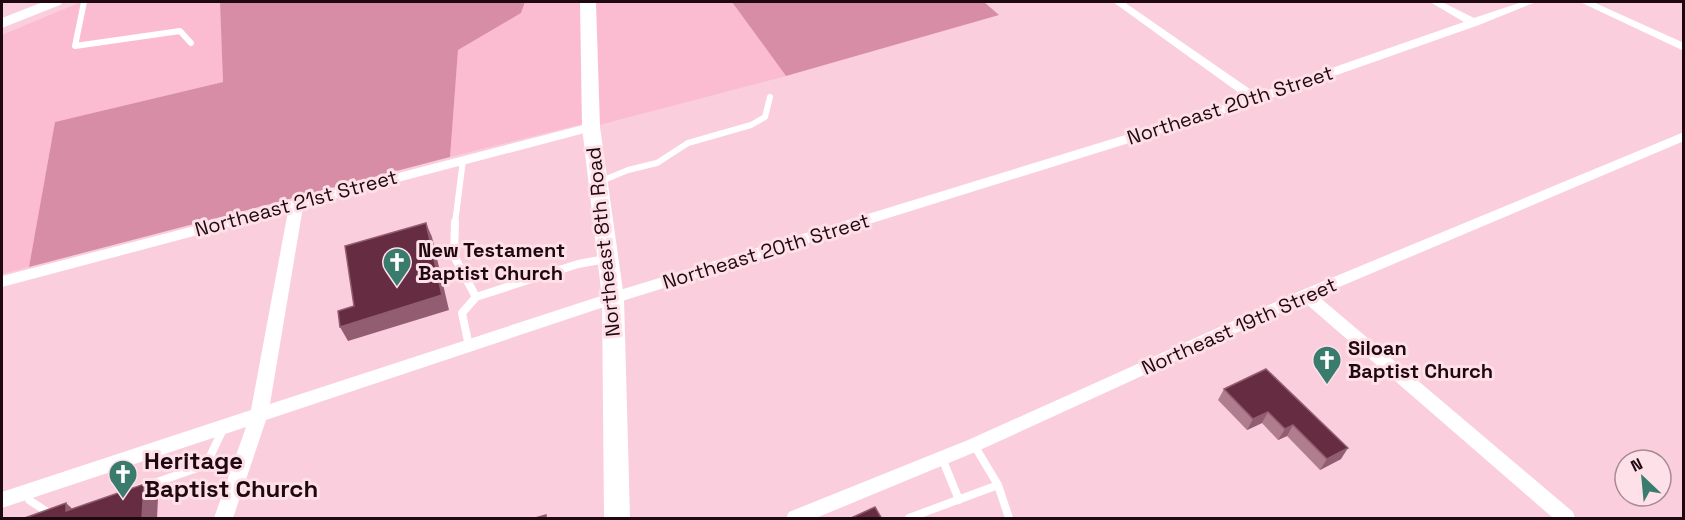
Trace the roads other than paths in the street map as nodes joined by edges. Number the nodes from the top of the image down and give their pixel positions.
1 (24, 2) edge
2 (55, 2) edge
3 (84, 2) edge
4 (588, 2) edge
5 (1118, 2) edge
6 (1435, 2) edge
7 (1531, 2) edge
8 (1585, 2) edge
9 (2, 10) edge
10 (2, 23) edge
11 (1475, 23) junction
12 (191, 42) dead end
13 (1683, 48) edge
14 (770, 97) dead end
15 (1256, 99) junction
16 (591, 128) junction
17 (1683, 136) edge
18 (463, 160) junction
19 (598, 183) junction
20 (297, 202) junction
21 (608, 259) junction
22 (2, 281) edge
23 (1306, 295) junction
24 (476, 297) junction
25 (613, 298) junction
26 (469, 346) junction
27 (259, 415) junction
28 (224, 427) junction
29 (974, 445) junction
30 (942, 458) junction
31 (998, 485) junction
32 (28, 491) junction
33 (130, 491) edge
34 (2, 500) edge
35 (959, 500) junction
36 (65, 513) edge
37 (803, 517) edge
38 (224, 519) edge
39 (617, 519) edge
40 (909, 519) edge
41 (1009, 519) edge
42 (1566, 519) edge

1 - 9 main road
2 - 10 main road
3 - 12 lane
4 - 16 main road, Northeast 8th Road
5 - 15 street
6 - 11 street
7 - 11 street, Northeast 20th Street
8 - 13 street
11 - 15 street, Northeast 20th Street
14 - 19 lane
15 - 25 street, Northeast 20th Street
16 - 18 street, Northeast 21st Street
16 - 19 main road, Northeast 8th Road
17 - 23 street, Northeast 19th Street
18 - 20 street, Northeast 21st Street
18 - 24 lane
19 - 21 main road, Northeast 8th Road
20 - 22 street, Northeast 21st Street
20 - 27 street
21 - 24 lane
21 - 25 main road, Northeast 8th Road
23 - 29 street, Northeast 19th Street
23 - 42 street
24 - 26 lane
25 - 26 street, Northeast 20th Street
25 - 39 main road, Northeast 8th Road
26 - 27 street, Northeast 20th Street
27 - 28 street, Northeast 20th Street
27 - 38 street
28 - 32 street, Northeast 20th Street
28 - 33 lane
29 - 30 street, Northeast 19th Street
29 - 31 lane
30 - 35 lane
30 - 37 street, Northeast 19th Street
31 - 35 lane
31 - 41 lane
32 - 34 street, Northeast 20th Street
32 - 36 lane
35 - 40 lane

